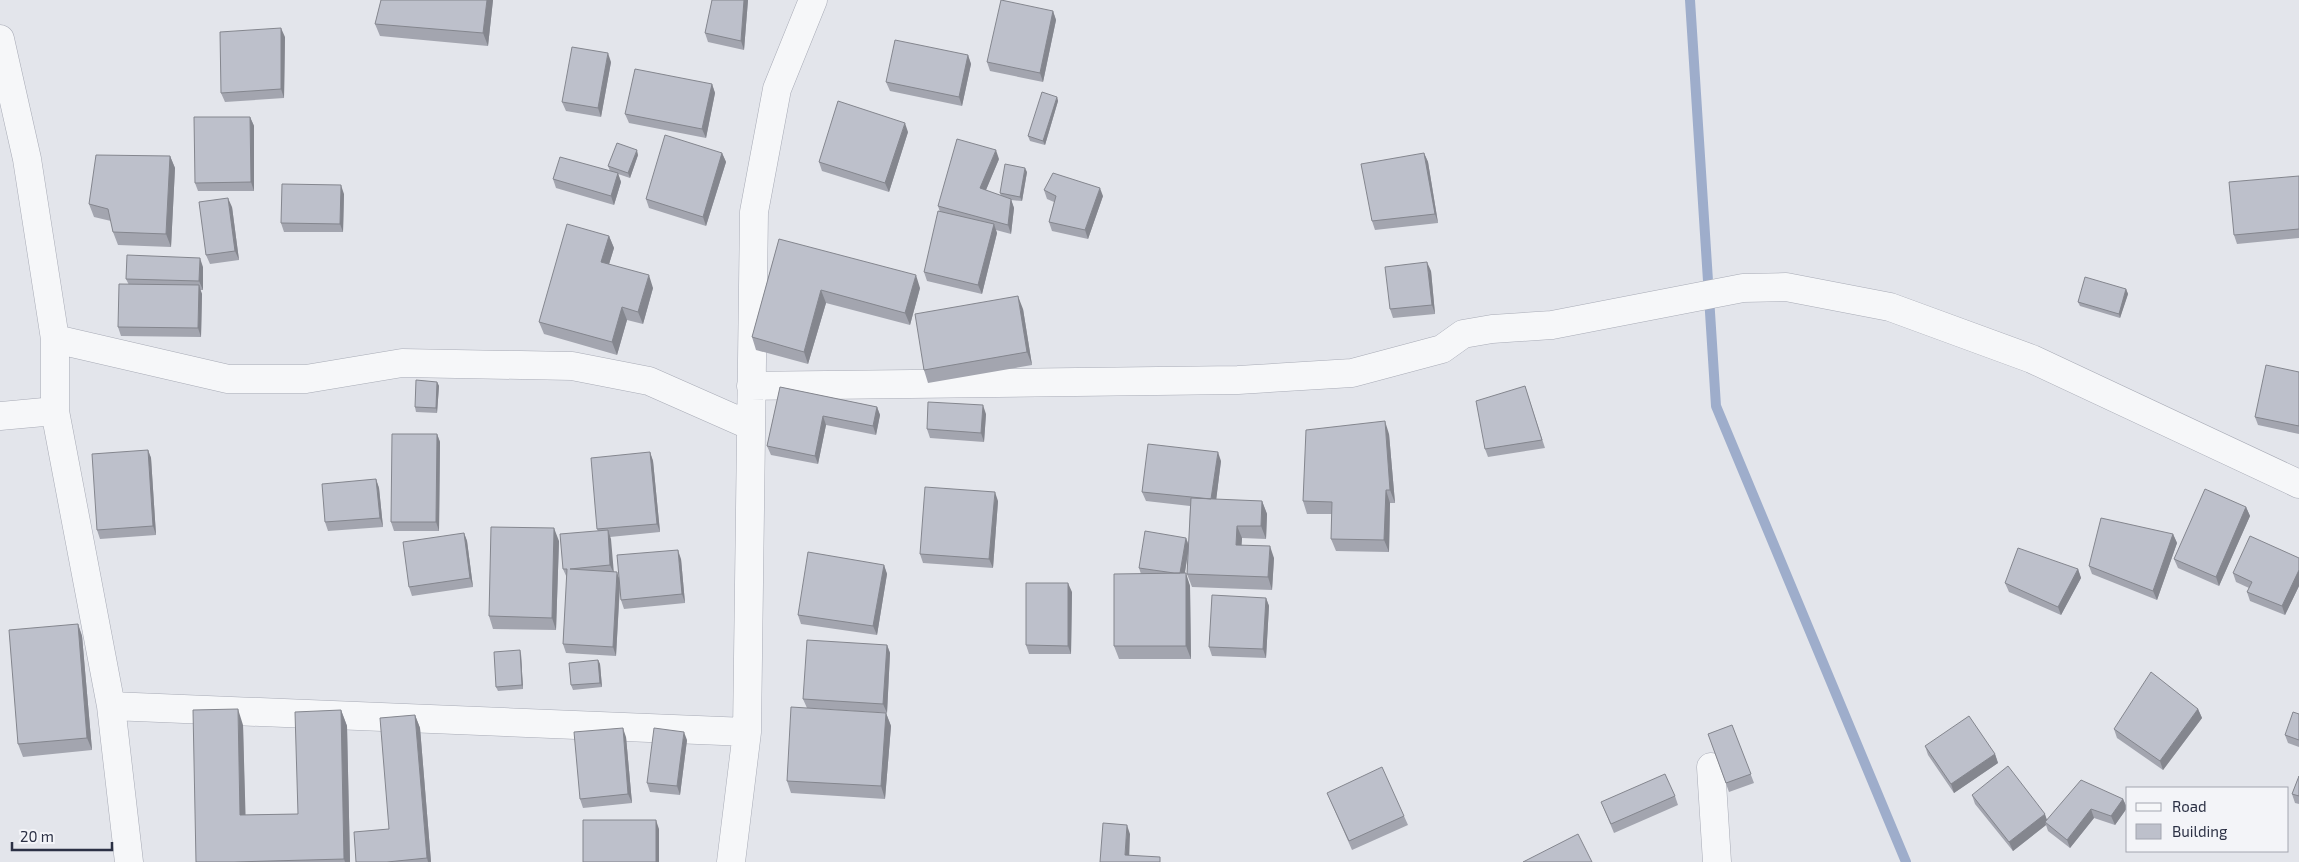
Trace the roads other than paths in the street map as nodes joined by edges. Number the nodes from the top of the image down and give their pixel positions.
1 (813, 0) edge
2 (0, 40) edge
3 (55, 339) junction
4 (751, 386) junction
5 (55, 411) junction
6 (0, 416) edge
7 (751, 426) junction
8 (2299, 484) edge
9 (111, 706) junction
10 (747, 732) junction
11 (1711, 767) dead end
12 (129, 862) edge
13 (731, 862) edge
14 (1717, 862) edge

1 - 4 street
2 - 3 street
3 - 5 street
3 - 7 street
4 - 7 street
4 - 8 street
5 - 6 street
5 - 9 street
7 - 10 street
9 - 10 street
9 - 12 street
10 - 13 street
11 - 14 street

